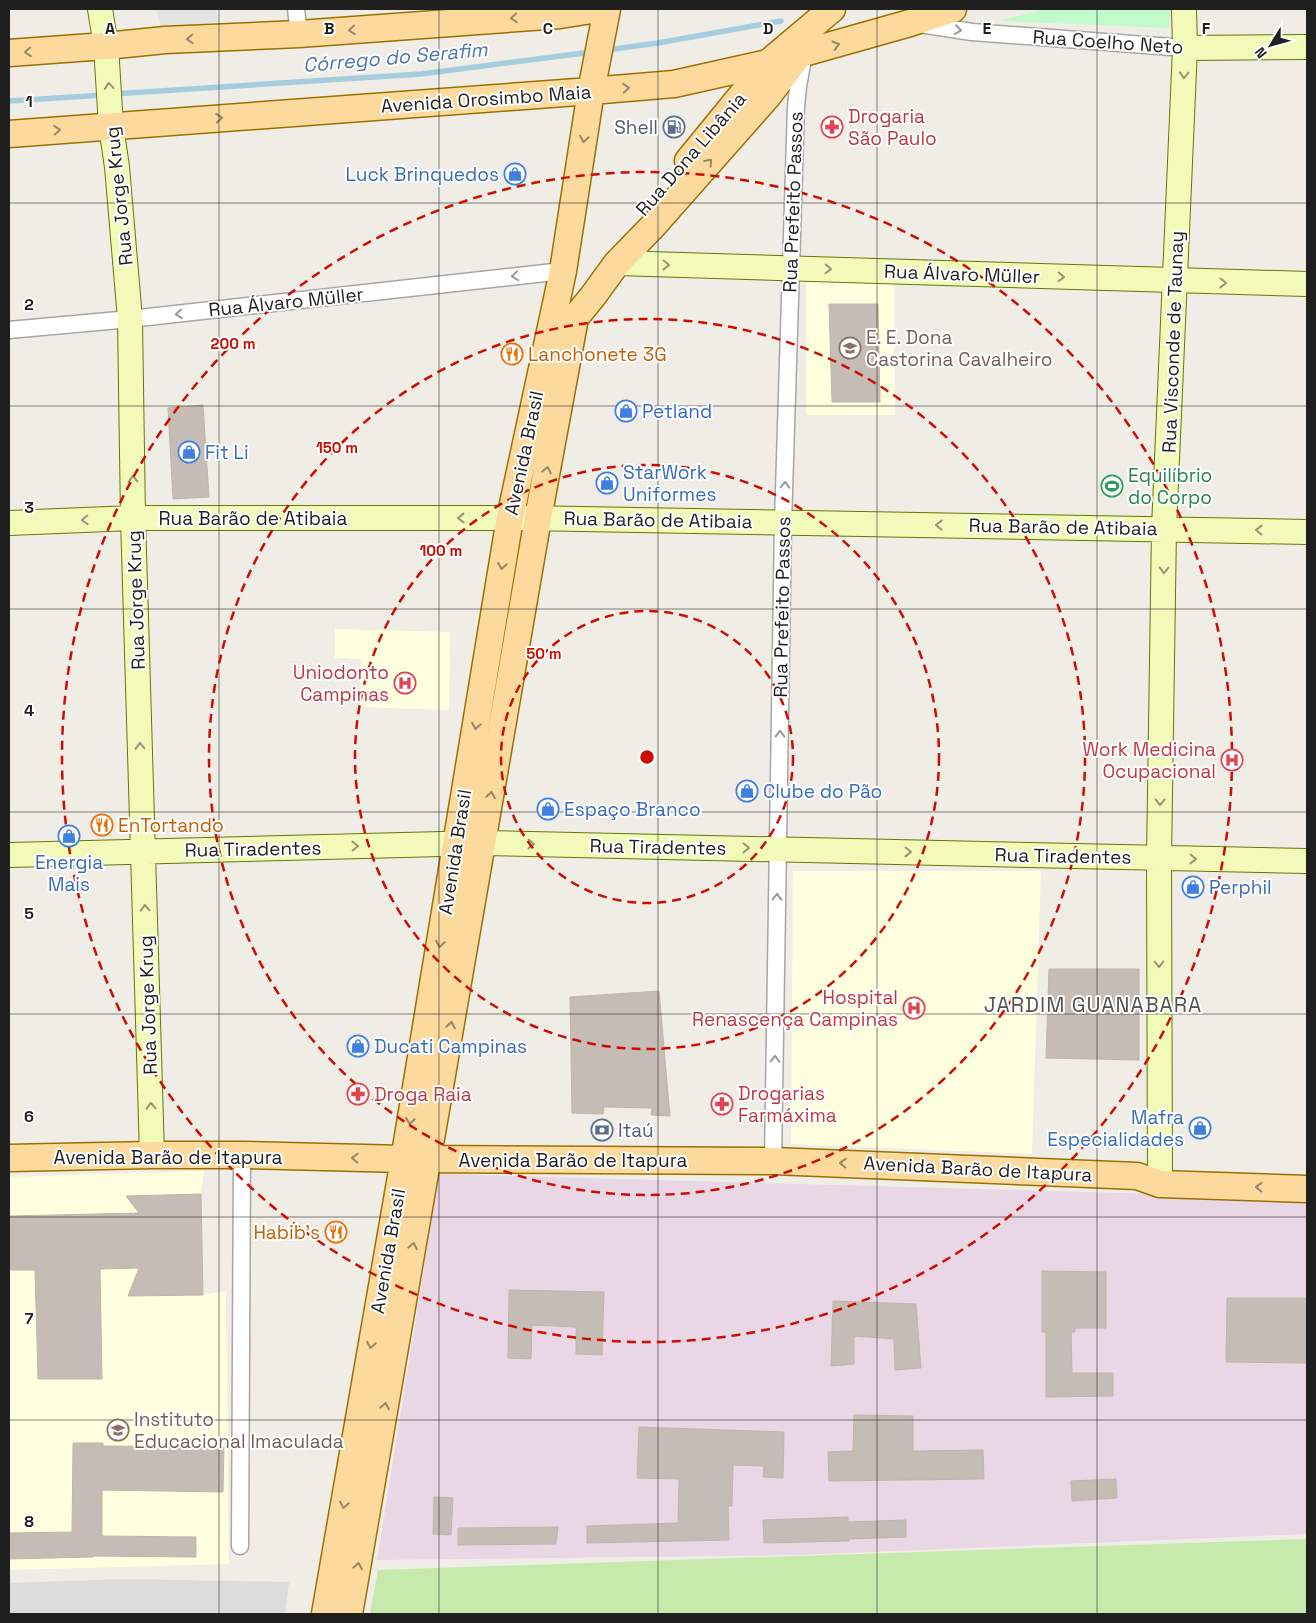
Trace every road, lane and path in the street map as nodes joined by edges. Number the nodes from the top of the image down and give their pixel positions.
1 (100, 9) edge
2 (832, 9) edge
3 (953, 9) edge
4 (1184, 9) edge
5 (603, 13) edge
6 (298, 21) edge
7 (910, 23) junction
8 (1307, 46) edge
9 (1185, 48) junction
10 (9, 53) edge
11 (106, 54) junction
12 (801, 55) junction
13 (768, 63) junction
14 (593, 83) junction
15 (111, 119) junction
16 (9, 134) edge
17 (617, 263) junction
18 (791, 268) junction
19 (563, 271) junction
20 (1175, 281) junction
21 (1307, 284) edge
22 (575, 318) junction
23 (130, 319) junction
24 (9, 330) edge
25 (133, 518) junction
26 (510, 518) junction
27 (538, 518) junction
28 (9, 523) edge
29 (783, 523) junction
30 (1164, 528) junction
31 (1307, 532) edge
32 (482, 843) junction
33 (456, 844) junction
34 (777, 849) junction
35 (143, 852) junction
36 (9, 856) edge
37 (1159, 858) junction
38 (1307, 861) edge
39 (152, 1154) junction
40 (242, 1155) junction
41 (9, 1158) edge
42 (416, 1159) junction
43 (773, 1161) junction
44 (1307, 1170) edge
45 (1152, 1177) junction
46 (1307, 1189) edge
47 (240, 1546) dead end
48 (325, 1614) edge
49 (349, 1614) edge

1 - 11 main road, Rua Jorge Krug
2 - 13 main road, Rua Dona Libânia
3 - 7 main road, Avenida Orosimbo Maia
4 - 9 main road, Rua Visconde de Taunay
5 -> 6 main road
5 - 14 main road, Avenida Brasil
6 -> 11 main road
7 -> 9 street, Rua Coelho Neto
12 -> 7 main road, Avenida Orosimbo Maia
8 - 9 main road, Rua Coelho Neto
9 -> 20 main road, Rua Visconde de Taunay
11 -> 10 main road
15 -> 11 main road, Rua Jorge Krug
12 - 13 main road, Avenida Orosimbo Maia
17 -> 12 main road, Rua Dona Libânia
12 - 18 street, Rua Prefeito Passos
14 -> 13 main road, Avenida Orosimbo Maia
13 - 22 main road, Rua Dona Libânia
15 -> 14 main road, Avenida Orosimbo Maia
14 -> 19 main road, Avenida Brasil
16 -> 15 main road, Avenida Orosimbo Maia
15 - 23 main road, Rua Jorge Krug
17 -> 18 main road, Rua Álvaro Müller
17 - 22 main road, Avenida Brasil
18 -> 20 main road, Rua Álvaro Müller
29 -> 18 street, Rua Prefeito Passos
19 -> 23 street, Rua Álvaro Müller
19 - 26 main road, Avenida Brasil
20 -> 21 main road, Rua Álvaro Müller
20 - 30 main road, Rua Visconde de Taunay
27 -> 22 main road, Avenida Brasil
23 - 24 street, Rua Álvaro Müller
25 -> 23 main road, Rua Jorge Krug
26 -> 25 main road, Rua Barão de Atibaia
25 -> 28 main road, Rua Barão de Atibaia
35 -> 25 main road, Rua Jorge Krug
26 - 27 main road, Rua Barão de Atibaia
26 -> 33 main road, Avenida Brasil
27 - 29 main road, Rua Barão de Atibaia
32 -> 27 main road, Avenida Brasil
30 -> 29 main road, Rua Barão de Atibaia
34 -> 29 street, Rua Prefeito Passos
31 -> 30 main road, Rua Barão de Atibaia
30 -> 37 main road, Rua Visconde de Taunay
32 - 33 main road, Rua Tiradentes
32 -> 34 main road, Rua Tiradentes
42 -> 32 main road, Avenida Brasil
35 -> 33 main road, Rua Tiradentes
33 -> 42 main road, Avenida Brasil
34 -> 37 main road, Rua Tiradentes
43 -> 34 street, Rua Prefeito Passos
35 - 36 main road, Rua Tiradentes
39 -> 35 main road, Rua Jorge Krug
37 -> 38 main road, Rua Tiradentes
37 -> 45 main road, Rua Visconde de Taunay
39 - 40 main road, Avenida Barão de Itapura
39 - 41 main road, Avenida Barão de Itapura
42 -> 40 main road, Avenida Barão de Itapura
40 - 47 street
42 - 43 main road, Avenida Barão de Itapura
42 -> 48 main road, Avenida Brasil
49 -> 42 main road, Avenida Brasil
45 -> 43 main road, Avenida Barão de Itapura
44 - 45 main road, Avenida Barão de Itapura
46 -> 45 main road, Avenida Barão de Itapura

